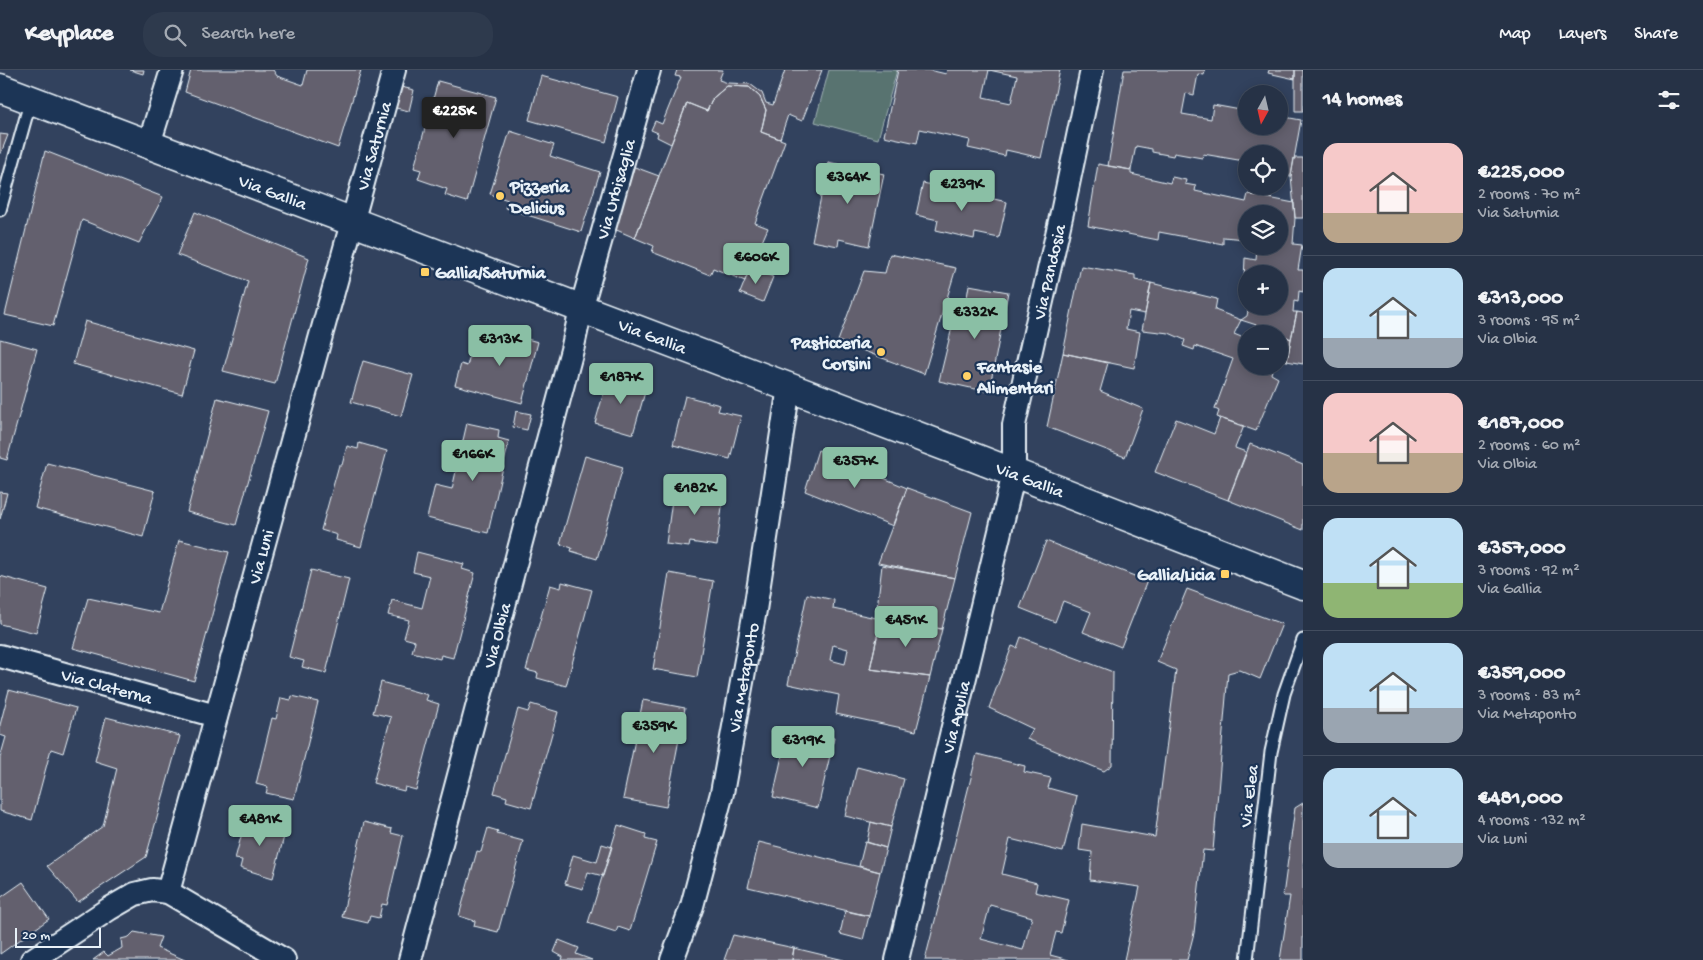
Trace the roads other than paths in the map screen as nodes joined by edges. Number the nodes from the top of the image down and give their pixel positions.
1 (172, 70) edge
2 (394, 70) edge
3 (649, 70) edge
4 (1092, 70) edge
5 (0, 88) edge
6 (31, 99) junction
7 (149, 144) junction
8 (0, 210) edge
9 (352, 222) junction
10 (581, 309) junction
11 (789, 387) junction
12 (1014, 473) junction
13 (1303, 585) edge
14 (1303, 640) edge
15 (0, 656) edge
16 (216, 716) junction
17 (168, 892) junction
18 (32, 960) edge
19 (284, 960) edge
20 (410, 960) edge
21 (672, 960) edge
22 (898, 960) edge
23 (1247, 960) edge

1 - 7 street
2 - 9 street, Via Saturnia
3 - 10 street, Via Urbisaglia
4 - 12 street, Via Pandosia
5 - 6 main road, Via Gallia
6 - 7 main road, Via Gallia
6 - 8 lane
7 - 9 main road, Via Gallia
9 - 10 main road, Via Gallia
9 - 16 street, Via Luni
10 - 11 main road, Via Gallia
10 - 20 street, Via Olbia
11 - 12 main road, Via Gallia
11 - 21 street, Via Metaponto
12 - 13 main road, Via Gallia
12 - 22 street, Via Apulia
14 - 23 lane, Via Elea
15 - 16 street, Via Claterna
16 - 17 street, Via Luni
17 - 18 street
17 - 19 street

